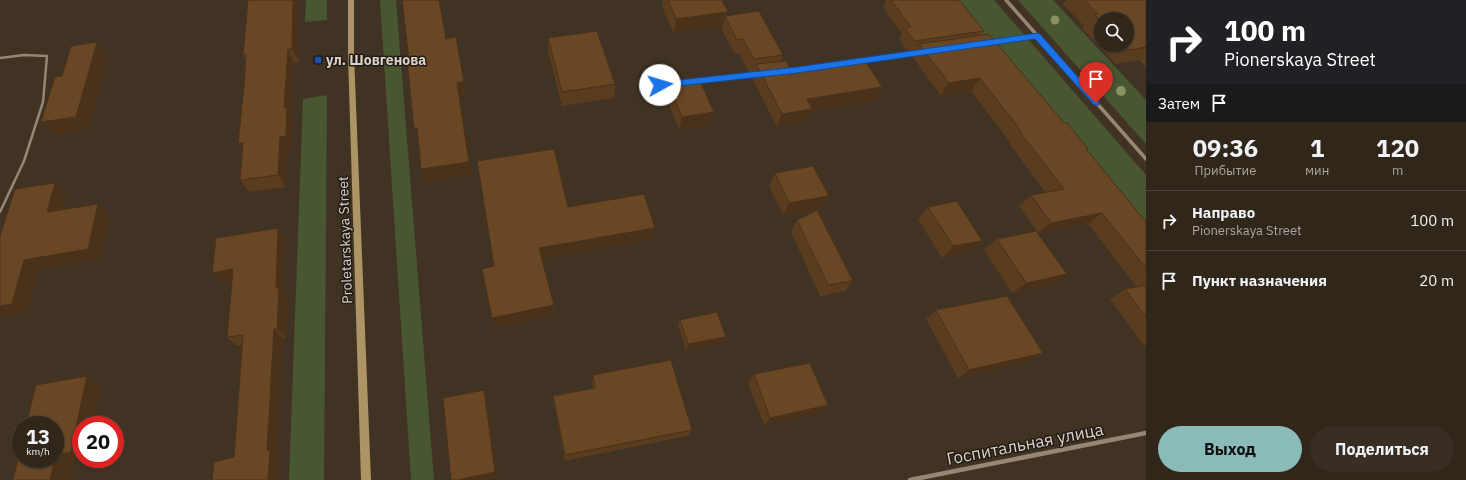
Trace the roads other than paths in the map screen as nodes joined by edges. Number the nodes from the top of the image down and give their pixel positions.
1 (351, 0) edge
2 (1006, 0) edge
3 (1037, 36) junction
4 (990, 43) edge
5 (920, 53) edge
6 (0, 58) edge
7 (858, 62) edge
8 (759, 74) edge
9 (690, 82) edge
10 (675, 83) edge
11 (660, 85) dead end
12 (1146, 159) edge
13 (0, 212) edge
14 (1146, 433) edge
15 (366, 480) edge
16 (910, 480) edge

1 - 15 main road, Proletarskaya Street
2 - 3 street
3 - 4 lane
3 - 12 street
5 - 7 lane
6 - 13 lane
8 - 9 lane
10 - 11 lane
14 - 16 street, Госпитальная улица

